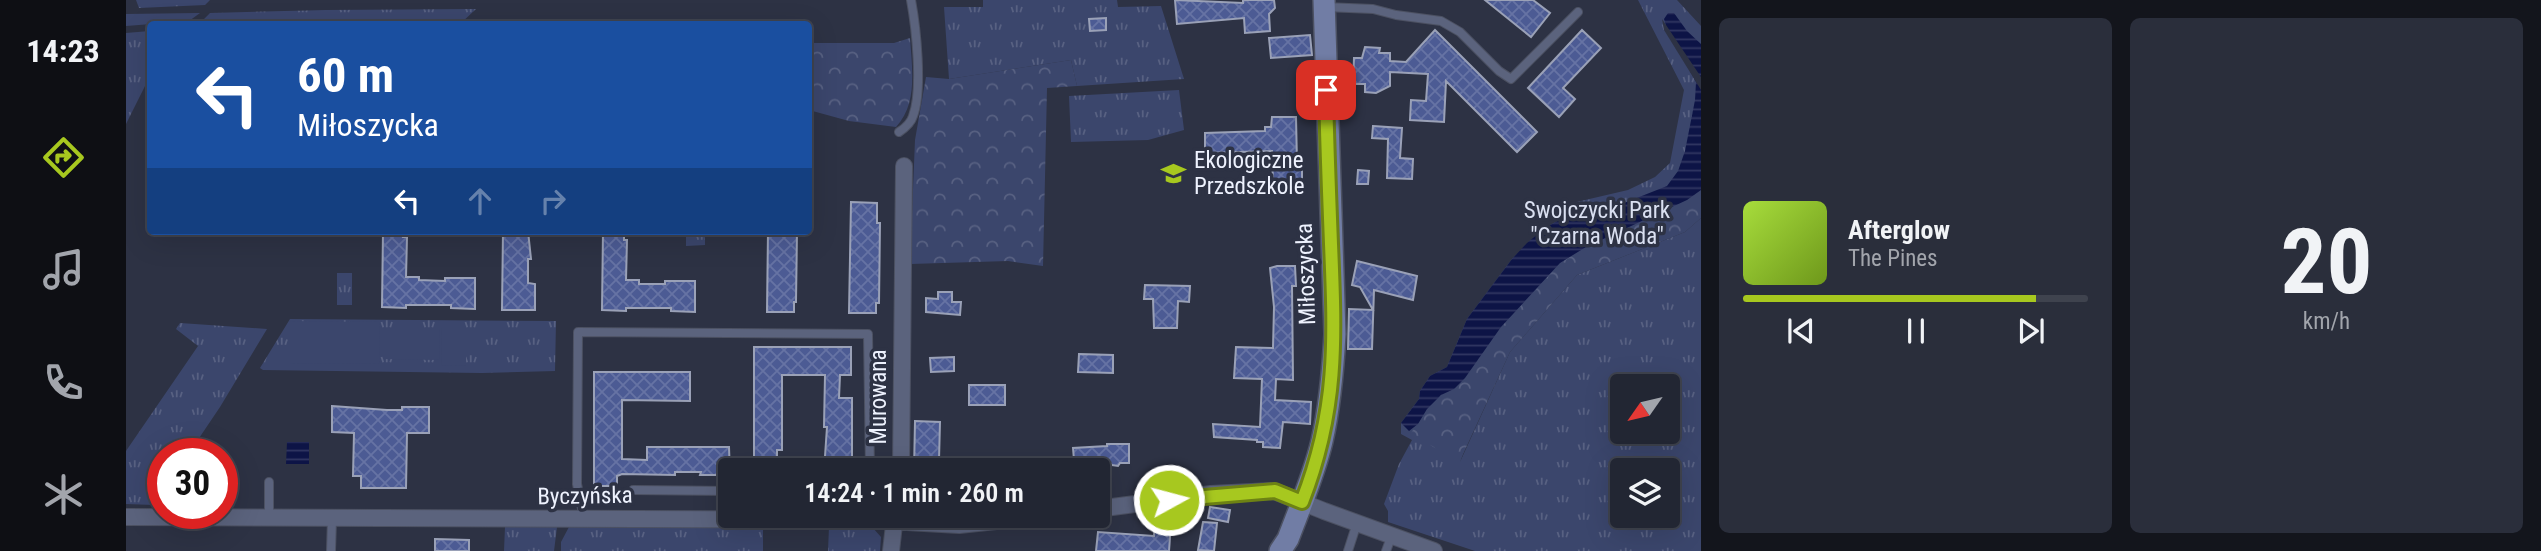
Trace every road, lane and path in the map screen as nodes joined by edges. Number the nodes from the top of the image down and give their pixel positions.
1 (911, 0) edge
2 (1325, 3) edge
3 (1578, 12) dead end
4 (899, 132) dead end
5 (904, 166) dead end
6 (870, 458) edge
7 (901, 458) edge
8 (269, 482) dead end
9 (633, 490) dead end
10 (718, 491) edge
11 (1302, 502) junction
12 (1110, 508) edge
13 (126, 517) edge
14 (269, 518) junction
15 (718, 518) edge
16 (332, 519) junction
17 (584, 519) junction
18 (1357, 523) junction
19 (893, 528) edge
20 (1389, 543) edge
21 (1285, 547) edge
22 (331, 551) edge
23 (891, 551) edge
24 (1348, 551) edge
25 (1434, 551) edge

1 - 4 lane
2 - 3 lane
2 - 11 street, Miłoszycka
5 - 7 street, Murowana
6 - 17 lane
8 - 14 lane
9 - 10 lane
11 - 12 street
11 - 18 street
11 - 21 street, Miłoszycka
13 - 14 street, Byczyńska
14 - 16 street, Byczyńska
15 - 17 street, Byczyńska
16 - 17 street, Byczyńska
16 - 22 lane
18 - 20 street
18 - 24 lane
19 - 23 street
20 - 25 street

